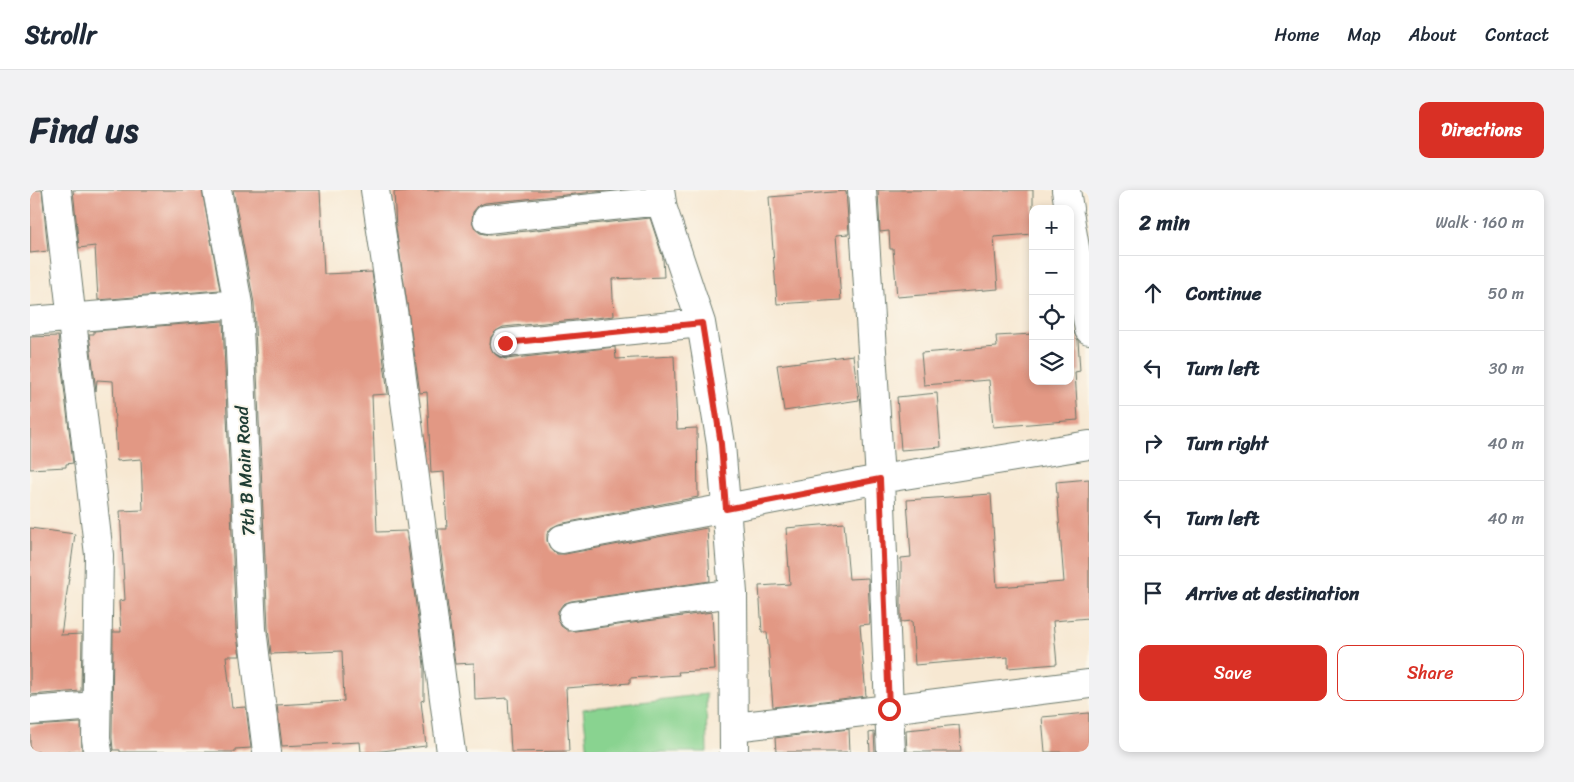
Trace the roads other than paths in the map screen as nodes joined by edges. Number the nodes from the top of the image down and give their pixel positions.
1 (57, 190) edge
2 (217, 190) edge
3 (375, 190) edge
4 (862, 190) edge
5 (1066, 190) edge
6 (660, 195) edge
7 (1068, 205) edge
8 (487, 218) dead end
9 (1074, 242) edge
10 (238, 304) junction
11 (72, 317) junction
12 (30, 322) edge
13 (702, 323) junction
14 (1089, 330) edge
15 (505, 343) dead end
16 (1089, 445) edge
17 (880, 479) junction
18 (726, 509) junction
19 (562, 538) dead end
20 (733, 593) junction
21 (573, 616) dead end
22 (1089, 684) edge
23 (96, 706) junction
24 (889, 709) junction
25 (30, 711) edge
26 (734, 740) edge
27 (98, 752) edge
28 (267, 752) edge
29 (451, 752) edge
30 (891, 752) edge

1 - 11 street
2 - 10 street, 7th B Main Road
3 - 29 street
4 - 17 street
5 - 7 street
6 - 8 street
6 - 13 street
9 - 14 street
10 - 11 street
10 - 28 street, 7th B Main Road
11 - 12 street
11 - 23 street
13 - 15 street
13 - 18 street
16 - 17 street
17 - 18 street
17 - 24 street
18 - 19 street
18 - 20 street
20 - 21 street
20 - 26 street
22 - 24 street
23 - 25 street
23 - 27 street
24 - 26 street
24 - 30 street

